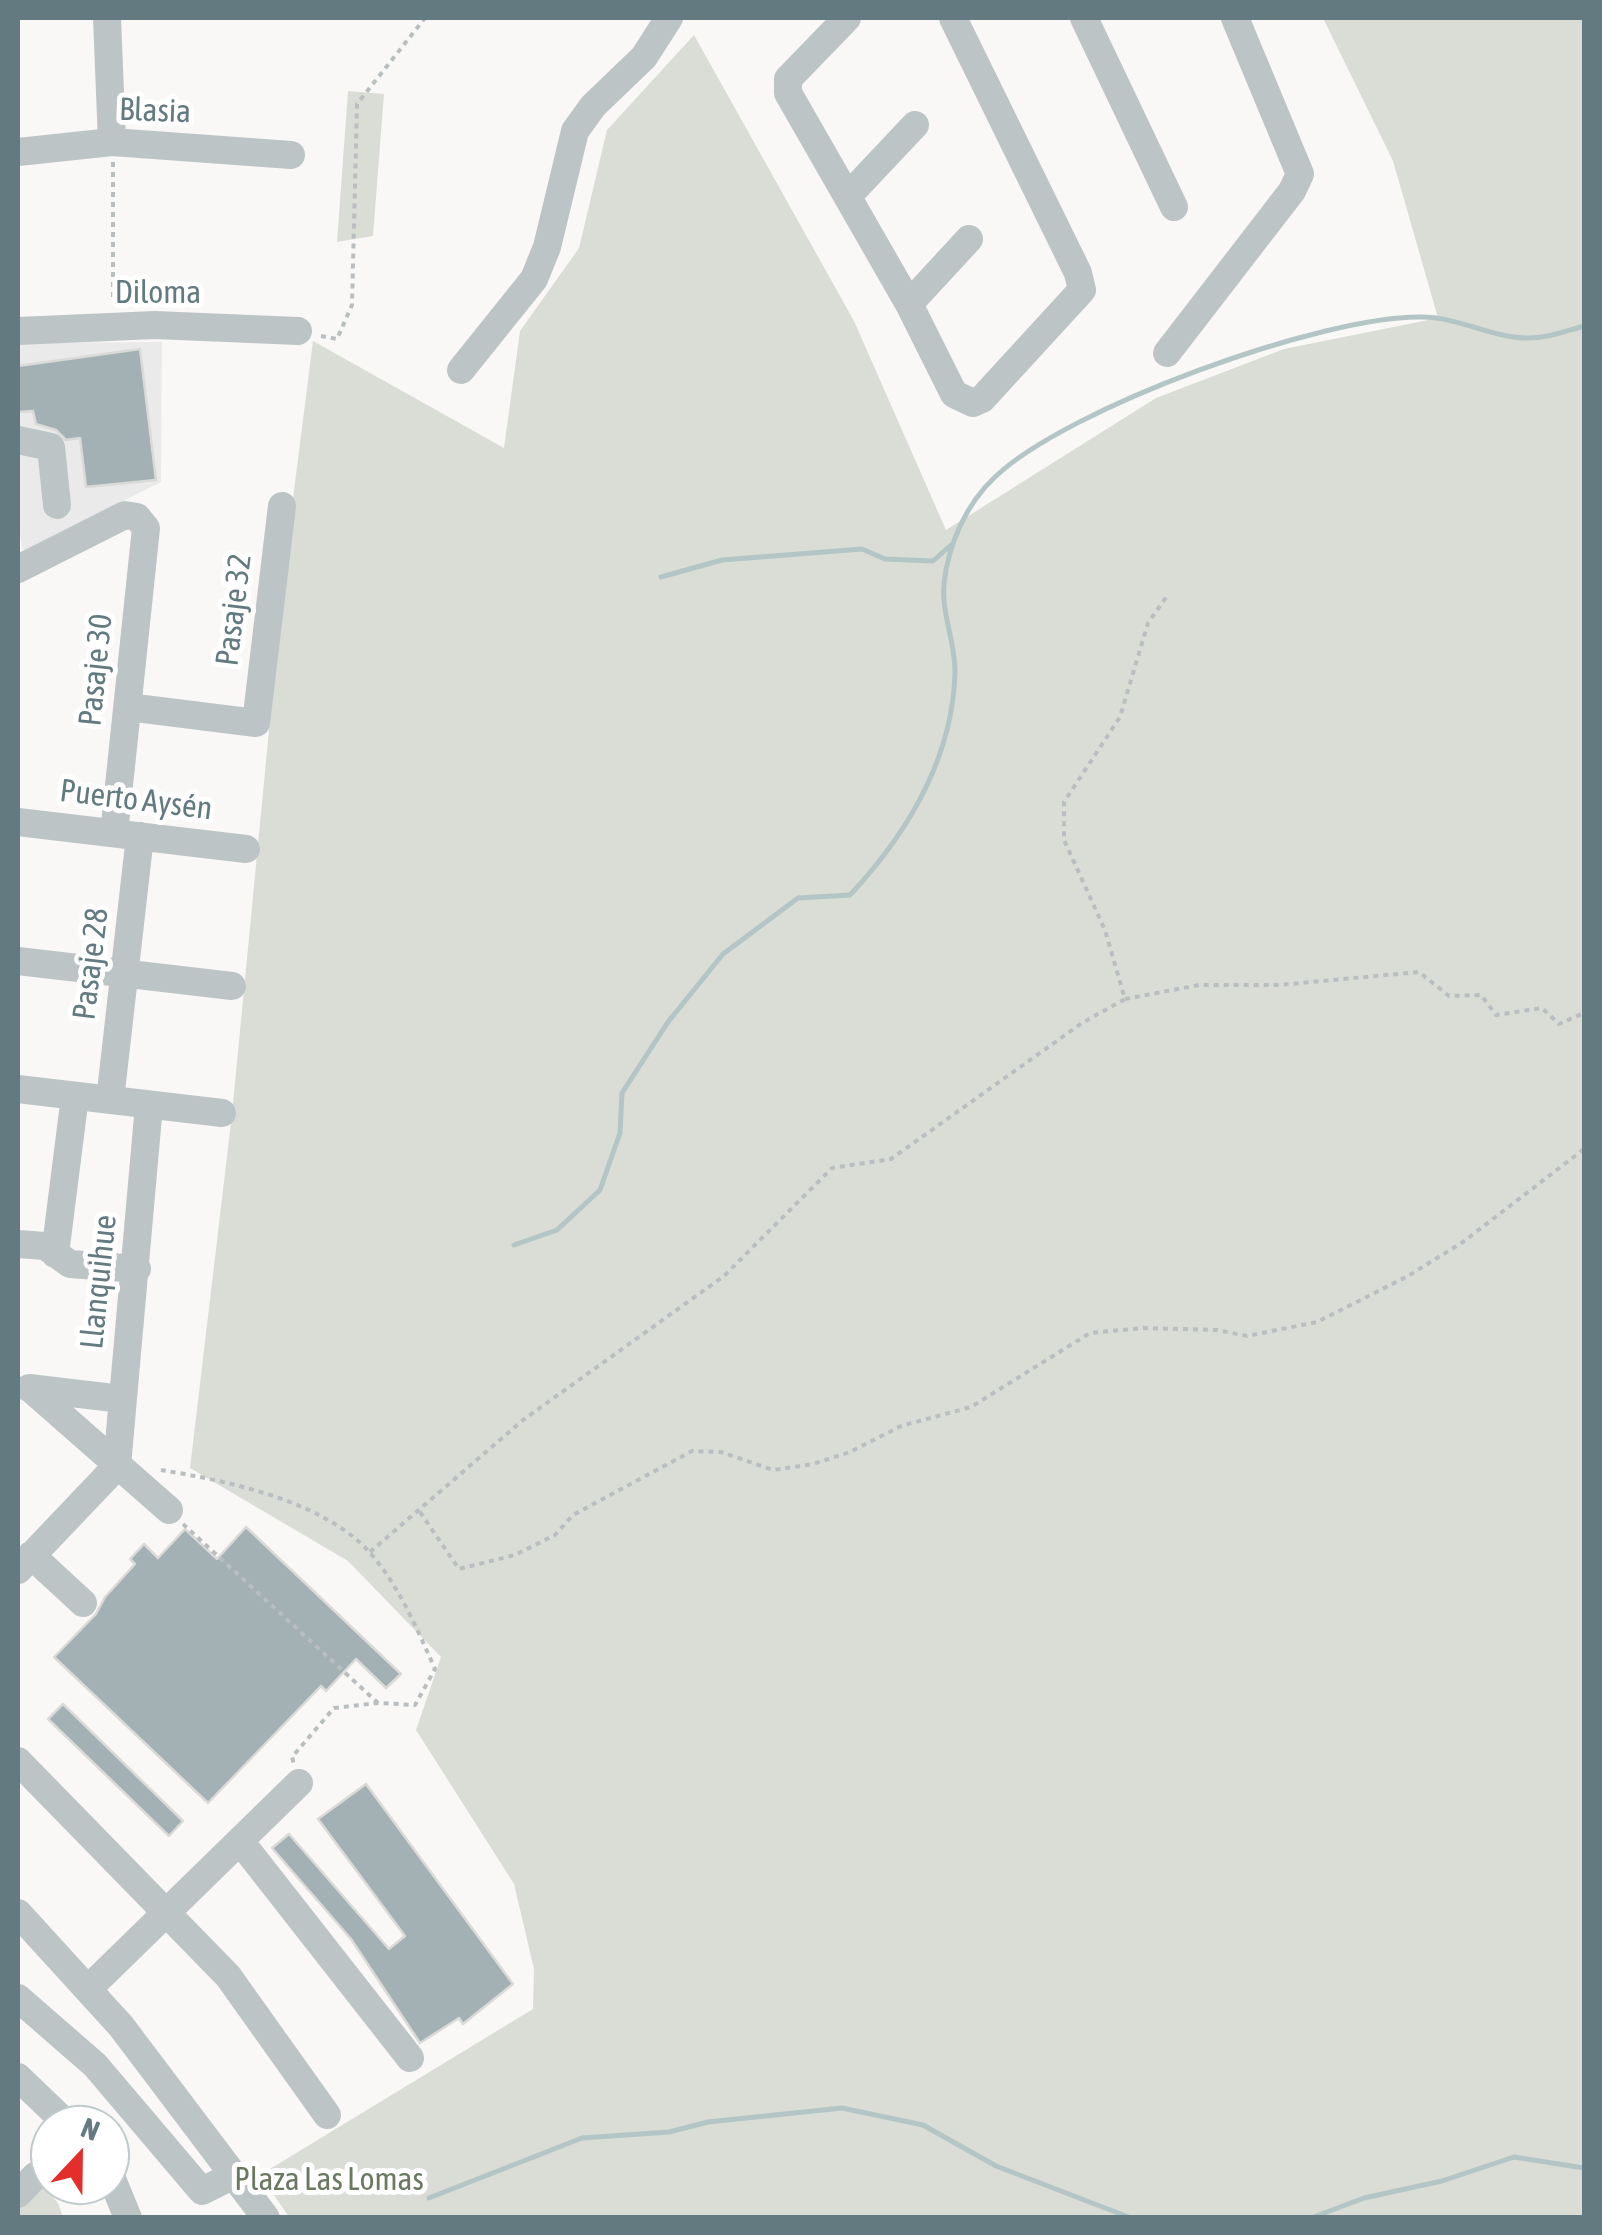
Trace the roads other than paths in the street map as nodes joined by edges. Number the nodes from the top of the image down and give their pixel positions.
1 (108, 18) edge
2 (669, 18) edge
3 (848, 18) edge
4 (951, 18) edge
5 (975, 18) edge
6 (1084, 18) edge
7 (1236, 18) edge
8 (915, 125) dead end
9 (112, 142) junction
10 (18, 152) edge
11 (291, 155) dead end
12 (848, 196) junction
13 (1174, 207) dead end
14 (969, 239) dead end
15 (909, 304) junction
16 (18, 332) edge
17 (298, 332) road end
18 (1167, 352) dead end
19 (461, 370) dead end
20 (18, 440) edge
21 (18, 454) edge
22 (54, 473) junction
23 (58, 505) dead end
24 (282, 506) dead end
25 (18, 569) edge
26 (128, 708) junction
27 (18, 822) edge
28 (127, 835) junction
29 (246, 848) dead end
30 (18, 960) edge
31 (125, 973) junction
32 (232, 986) dead end
33 (18, 1089) edge
34 (75, 1096) junction
35 (110, 1100) junction
36 (149, 1105) junction
37 (222, 1114) dead end
38 (18, 1244) edge
39 (55, 1254) junction
40 (137, 1269) junction
41 (24, 1388) edge
42 (122, 1399) junction
43 (117, 1466) junction
44 (169, 1510) road end
45 (24, 1562) edge
46 (83, 1602) dead end
47 (18, 1761) edge
48 (299, 1783) road end
49 (240, 1841) junction
50 (168, 1911) junction
51 (18, 1913) edge
52 (18, 1926) edge
53 (57, 1958) junction
54 (88, 1990) junction
55 (18, 1998) edge
56 (410, 2058) dead end
57 (18, 2077) edge
58 (47, 2105) edge
59 (327, 2115) dead end
60 (234, 2175) junction
61 (266, 2218) edge

1 - 9 street
2 - 19 street
3 - 12 street
4 - 5 street
4 - 15 street
6 - 13 street
7 - 18 street
8 - 12 street
9 - 10 street, Blasia
9 - 11 street, Blasia
12 - 15 street
14 - 15 street
16 - 17 street, Diloma
20 - 22 street
21 - 22 street
22 - 23 street
24 - 26 street, Pasaje 32
25 - 26 street, Pasaje 30
26 - 28 street, Pasaje 30
27 - 28 street, Puerto Aysén
28 - 29 street, Puerto Aysén
28 - 31 street, Pasaje 28
30 - 31 street
31 - 32 street
31 - 35 street, Pasaje 28
33 - 34 street
34 - 35 street
34 - 39 street
35 - 36 street
36 - 37 street
36 - 40 street, Llanquihue
38 - 39 street
39 - 40 street
40 - 42 street, Llanquihue
41 - 42 street
41 - 43 street
42 - 43 street, Llanquihue
43 - 44 street
43 - 45 street
45 - 46 street
47 - 50 street
48 - 49 street
49 - 50 street
49 - 56 street
50 - 54 street
50 - 59 street
51 - 53 street
52 - 53 street
53 - 54 street
54 - 60 street
55 - 60 street
57 - 58 street
60 - 61 street

